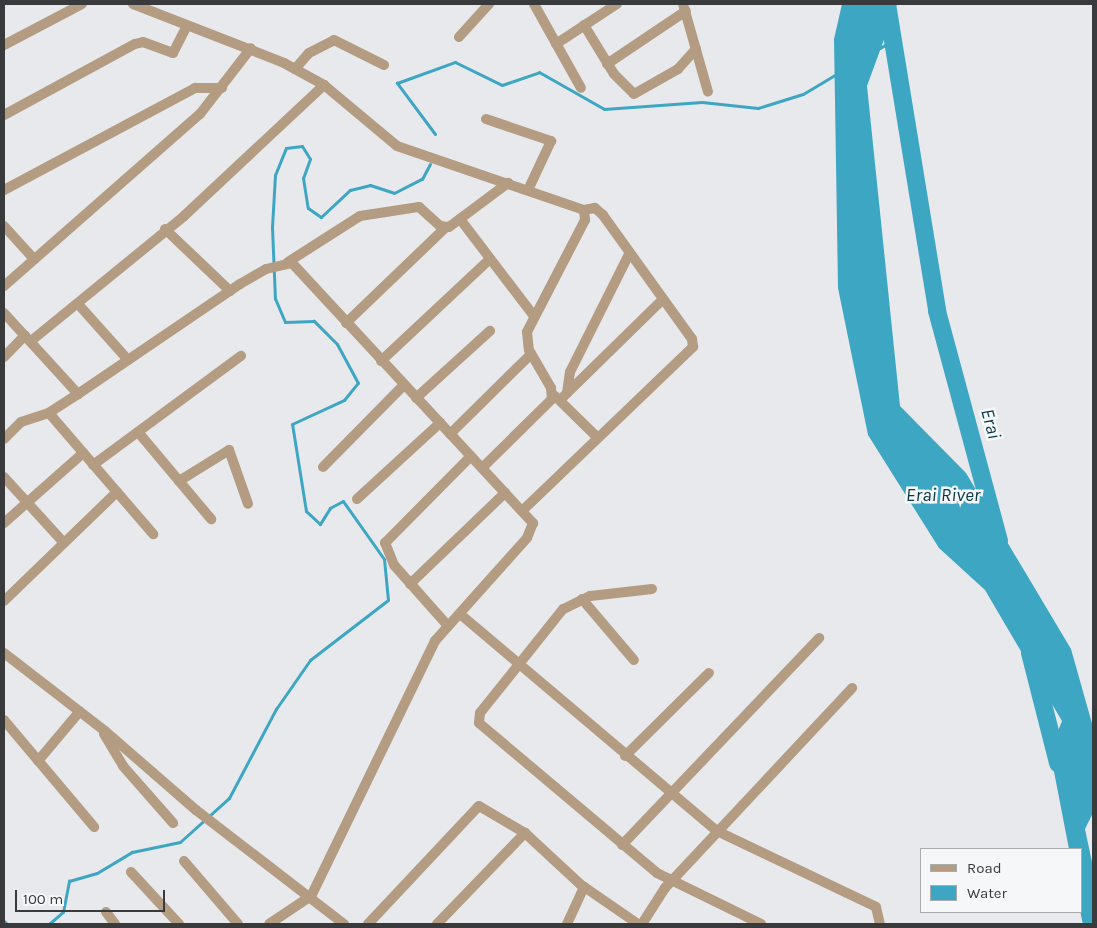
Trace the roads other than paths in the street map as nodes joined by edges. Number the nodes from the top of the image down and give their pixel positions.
1 (82, 4) edge
2 (133, 4) edge
3 (489, 4) edge
4 (534, 4) edge
5 (617, 4) edge
6 (684, 7) edge
7 (584, 26) junction
8 (186, 27) junction
9 (459, 37) dead end
10 (556, 44) junction
11 (4, 45) edge
12 (251, 48) junction
13 (696, 49) junction
14 (606, 64) junction
15 (384, 65) dead end
16 (295, 69) junction
17 (324, 85) junction
18 (222, 88) junction
19 (581, 88) dead end
20 (708, 92) dead end
21 (4, 115) edge
22 (486, 119) dead end
23 (508, 183) junction
24 (4, 190) edge
25 (528, 190) junction
26 (584, 210) junction
27 (460, 220) junction
28 (4, 226) edge
29 (165, 228) junction
30 (445, 228) junction
31 (629, 254) junction
32 (490, 258) junction
33 (34, 259) junction
34 (286, 262) junction
35 (4, 286) edge
36 (230, 291) junction
37 (663, 299) junction
38 (78, 304) junction
39 (4, 313) edge
40 (534, 316) junction
41 (346, 323) junction
42 (490, 332) dead end
43 (28, 338) junction
44 (531, 354) junction
45 (241, 356) dead end
46 (4, 357) edge
47 (128, 360) junction
48 (381, 361) junction
49 (404, 385) junction
50 (78, 394) junction
51 (560, 396) junction
52 (416, 398) junction
53 (49, 413) junction
54 (440, 423) junction
55 (138, 432) junction
56 (450, 434) junction
57 (596, 436) junction
58 (4, 438) edge
59 (84, 454) junction
60 (471, 456) junction
61 (93, 465) junction
62 (323, 467) dead end
63 (482, 468) junction
64 (4, 477) edge
65 (179, 481) junction
66 (117, 492) junction
67 (505, 493) junction
68 (357, 499) dead end
69 (28, 502) junction
70 (248, 504) dead end
71 (523, 510) junction
72 (211, 519) dead end
73 (4, 523) edge
74 (153, 534) dead end
75 (64, 544) junction
76 (410, 584) junction
77 (652, 589) dead end
78 (582, 599) junction
79 (4, 601) edge
80 (460, 614) junction
81 (448, 626) junction
82 (819, 638) dead end
83 (4, 653) edge
84 (634, 660) dead end
85 (518, 663) junction
86 (710, 673) dead end
87 (852, 688) dead end
88 (80, 711) junction
89 (4, 720) edge
90 (100, 727) junction
91 (625, 756) junction
92 (38, 761) junction
93 (669, 794) junction
94 (173, 823) dead end
95 (94, 827) dead end
96 (717, 831) junction
97 (525, 833) junction
98 (622, 845) junction
99 (184, 861) dead end
100 (130, 872) dead end
101 (672, 881) junction
102 (584, 887) junction
103 (312, 896) junction
104 (106, 912) dead end
105 (115, 924) edge
106 (179, 924) edge
107 (238, 924) edge
108 (269, 924) edge
109 (344, 924) edge
110 (368, 924) edge
111 (436, 924) edge
112 (567, 924) edge
113 (638, 924) edge
114 (642, 924) edge
115 (761, 924) edge
116 (880, 924) edge

1 - 11 street
2 - 8 street
3 - 9 street
4 - 10 street
5 - 7 street
6 - 13 street
6 - 14 street
7 - 10 street
7 - 14 street
8 - 12 street
8 - 21 street
10 - 19 street
12 - 16 street
12 - 18 street
13 - 14 street
13 - 20 street
15 - 16 street
16 - 17 street
17 - 23 street
17 - 29 street
18 - 24 street
18 - 33 street
22 - 25 street
23 - 25 street
23 - 27 street
25 - 26 street
26 - 31 street
26 - 40 street
27 - 30 street
27 - 32 street
28 - 33 street
29 - 36 street
29 - 38 street
30 - 34 street
30 - 41 street
31 - 37 street
31 - 51 street
32 - 40 street
32 - 48 street
33 - 35 street
34 - 36 street
34 - 41 street
36 - 47 street
37 - 51 street
37 - 57 street
38 - 43 street
38 - 47 street
39 - 43 street
40 - 44 street
41 - 48 street
42 - 52 street
43 - 46 street
43 - 50 street
44 - 51 street
44 - 56 street
45 - 55 street
47 - 50 street
48 - 49 street
49 - 52 street
49 - 62 street
50 - 53 street
51 - 57 street
51 - 63 street
52 - 54 street
53 - 58 street
53 - 59 street
54 - 56 street
54 - 68 street
55 - 61 street
55 - 65 street
56 - 60 street
57 - 71 street
59 - 61 street
59 - 69 street
60 - 63 street
60 - 76 street
61 - 66 street
63 - 67 street
64 - 69 street
65 - 70 street
65 - 72 street
66 - 74 street
66 - 75 street
67 - 71 street
67 - 76 street
69 - 73 street
69 - 75 street
71 - 80 street
75 - 79 street
76 - 81 street
77 - 78 street
78 - 84 street
78 - 85 street
80 - 81 street
80 - 85 street
81 - 103 street
82 - 93 street
83 - 88 street
85 - 91 street
85 - 98 street
86 - 91 street
87 - 96 street
88 - 90 street
88 - 92 street
89 - 92 street
90 - 94 street
90 - 103 street
91 - 93 street
92 - 95 street
93 - 96 street
93 - 98 street
96 - 101 street
96 - 116 street
97 - 102 street
97 - 110 street
97 - 111 street
98 - 101 street
99 - 107 street
100 - 106 street
101 - 114 street
101 - 115 street
102 - 112 street
102 - 113 street
103 - 108 street
103 - 109 street
104 - 105 street

